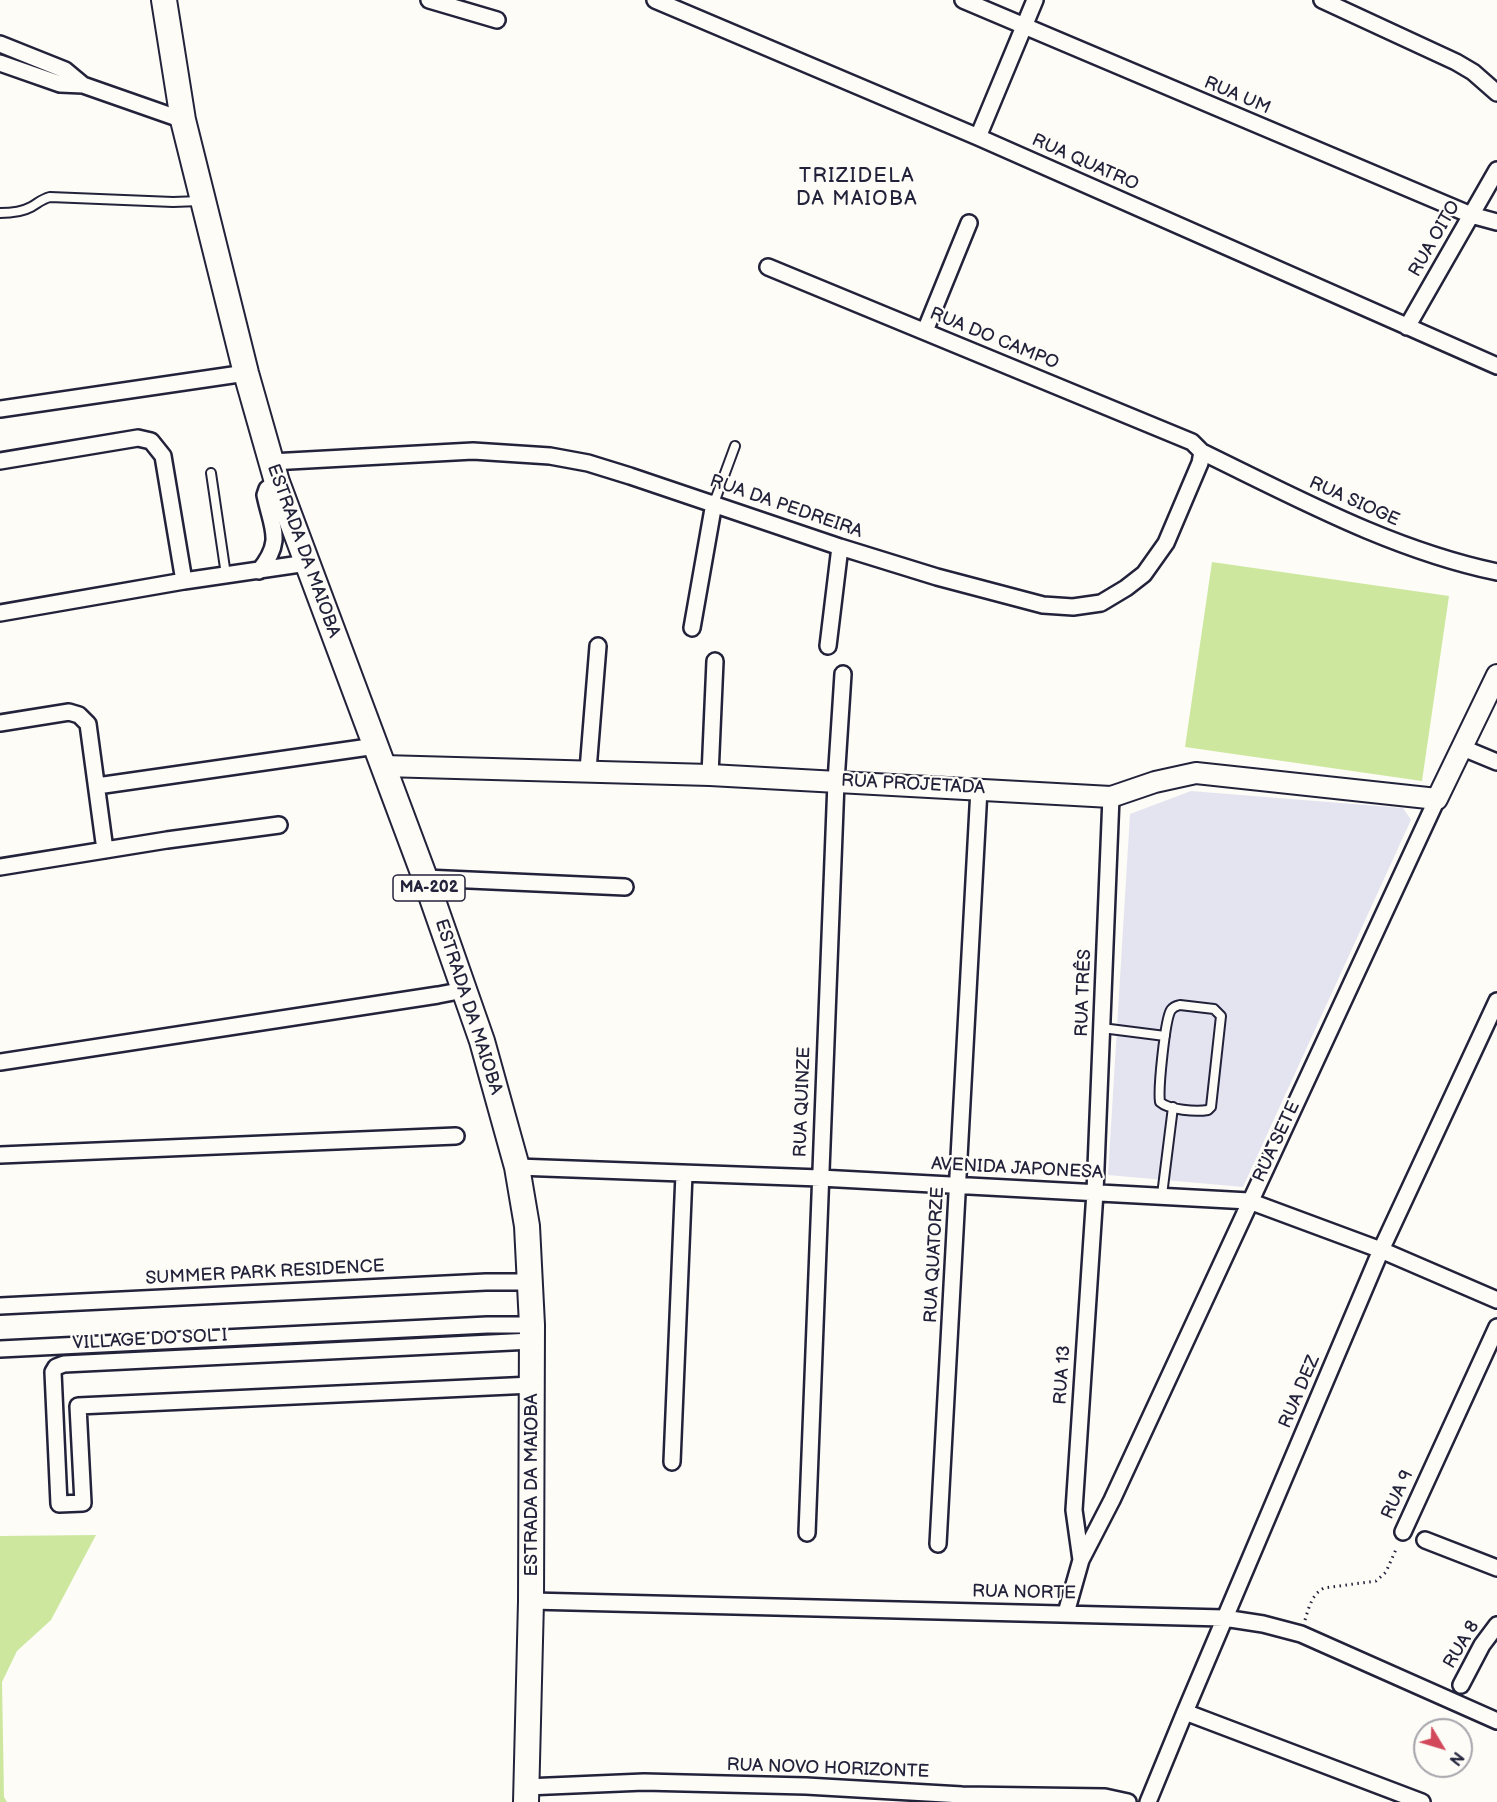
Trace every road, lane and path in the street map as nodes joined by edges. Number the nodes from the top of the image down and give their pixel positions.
1 (429, 0) edge
2 (655, 0) edge
3 (963, 0) edge
4 (1035, 0) edge
5 (1322, 0) edge
6 (160, 3) edge
7 (497, 21) dead end
8 (1024, 27) junction
9 (0, 44) edge
10 (0, 63) edge
11 (83, 85) junction
12 (1497, 93) edge
13 (183, 120) junction
14 (978, 137) junction
15 (1497, 170) edge
16 (205, 200) junction
17 (0, 213) edge
18 (1471, 215) junction
19 (1497, 222) edge
20 (969, 223) dead end
21 (768, 267) dead end
22 (1407, 327) junction
23 (925, 331) junction
24 (1497, 366) edge
25 (246, 373) junction
26 (0, 409) edge
27 (735, 446) dead end
28 (1202, 452) junction
29 (0, 461) edge
30 (274, 472) junction
31 (211, 473) dead end
32 (714, 503) junction
33 (840, 547) junction
34 (307, 563) junction
35 (259, 570) junction
36 (1497, 572) edge
37 (226, 575) junction
38 (184, 581) junction
39 (0, 614) edge
40 (692, 628) dead end
41 (598, 646) dead end
42 (828, 646) dead end
43 (715, 660) dead end
44 (843, 674) dead end
45 (1497, 675) edge
46 (0, 723) edge
47 (1463, 748) junction
48 (380, 756) junction
49 (1497, 762) edge
50 (588, 770) junction
51 (710, 775) junction
52 (836, 782) junction
53 (97, 786) junction
54 (979, 789) junction
55 (1110, 796) junction
56 (1437, 800) junction
57 (279, 825) dead end
58 (105, 850) junction
59 (0, 867) edge
60 (425, 878) junction
61 (625, 887) dead end
62 (464, 990) junction
63 (1497, 1001) edge
64 (1102, 1028) junction
65 (1165, 1036) junction
66 (0, 1062) edge
67 (1173, 1107) junction
68 (456, 1136) dead end
69 (0, 1155) edge
70 (517, 1167) junction
71 (684, 1174) junction
72 (820, 1178) junction
73 (958, 1186) junction
74 (1095, 1192) junction
75 (1161, 1195) junction
76 (1249, 1201) junction
77 (1381, 1251) junction
78 (531, 1282) junction
79 (1497, 1300) edge
80 (0, 1306) edge
81 (1497, 1327) edge
82 (532, 1333) junction
83 (0, 1349) edge
84 (532, 1385) junction
85 (78, 1406) junction
86 (55, 1407) junction
87 (672, 1462) dead end
88 (1403, 1532) joint
89 (807, 1533) dead end
90 (1425, 1540) dead end
91 (938, 1544) dead end
92 (1081, 1560) junction
93 (1497, 1568) edge
94 (531, 1601) junction
95 (1066, 1613) junction
96 (1224, 1618) junction
97 (1497, 1625) edge
98 (1301, 1634) junction
99 (1461, 1685) dead end
100 (1185, 1712) junction
101 (1497, 1721) edge
102 (526, 1795) edge
103 (1031, 1799) edge
104 (1128, 1802) edge
105 (1148, 1802) edge
106 (1422, 1802) edge

1 - 7 street
2 - 14 street, RUA QUATRO
3 - 8 street, RUA UM
4 - 8 street
5 - 12 street
6 - 13 main road, ESTRADA DA MAIOBA / MA-202
8 - 14 street
8 - 18 street, RUA UM
9 - 11 street
10 - 11 street
11 - 13 street
13 - 16 main road, ESTRADA DA MAIOBA / MA-202
14 - 22 street, RUA QUATRO
15 - 18 street, RUA OITO
16 - 17 lane
16 - 25 main road, ESTRADA DA MAIOBA / MA-202
18 - 19 street, RUA UM
18 - 22 street, RUA OITO
20 - 23 street
21 - 23 street, RUA DO CAMPO
22 - 24 street, RUA QUATRO
23 - 28 street, RUA DO CAMPO
25 - 26 street
25 - 30 main road, ESTRADA DA MAIOBA / MA-202
27 - 32 lane
28 - 33 street, RUA DA PEDREIRA
28 - 36 street, RUA SIOGE
29 - 38 street
30 - 32 street, RUA DA PEDREIRA
30 - 34 main road, ESTRADA DA MAIOBA / MA-202
30 - 35 street
31 - 37 lane
32 - 33 street, RUA DA PEDREIRA
32 - 40 street
33 - 42 street
34 - 35 street
34 - 48 main road, ESTRADA DA MAIOBA / MA-202
35 - 37 street
37 - 38 street
38 - 39 street
41 - 50 street
43 - 51 street
44 - 52 street, RUA QUINZE
45 - 47 street, RUA SETE
46 - 53 street
47 - 49 street
47 - 56 street, RUA SETE
48 - 50 street, RUA PROJETADA
48 - 53 street
48 - 60 main road, ESTRADA DA MAIOBA / MA-202
50 - 51 street, RUA PROJETADA
51 - 52 street, RUA PROJETADA
52 - 54 street, RUA PROJETADA
52 - 72 street, RUA QUINZE
53 - 58 street
54 - 55 street, RUA PROJETADA
54 - 73 street, RUA QUATORZE
55 - 56 street, RUA PROJETADA
55 - 64 street, RUA TRÊS
56 - 76 street, RUA SETE
57 - 58 street
58 - 59 street
60 - 61 street
60 - 62 main road, ESTRADA DA MAIOBA / MA-202
62 - 66 street
62 - 70 main road, ESTRADA DA MAIOBA / MA-202
63 - 77 street, RUA DEZ
64 - 65 lane
64 - 74 street, RUA TRÊS
65 - 67 lane
65 - 67 lane
67 - 75 lane
68 - 69 street
70 - 71 street, AVENIDA JAPONESA
70 - 78 main road, ESTRADA DA MAIOBA / MA-202
71 - 72 street, AVENIDA JAPONESA
71 - 87 street
72 - 73 street, AVENIDA JAPONESA
72 - 89 street, RUA QUINZE
73 - 74 street, AVENIDA JAPONESA
73 - 91 street, RUA QUATORZE
74 - 75 street, AVENIDA JAPONESA
74 - 92 street, RUA 13
75 - 76 street, AVENIDA JAPONESA
76 - 77 street, AVENIDA JAPONESA
76 - 92 street, RUA SETE
77 - 79 street, AVENIDA JAPONESA
77 - 96 street, RUA DEZ
78 - 80 street, SUMMER PARK RESIDENCE
78 - 82 main road, ESTRADA DA MAIOBA / MA-202
81 - 88 street, RUA 9
82 - 83 street
82 - 84 main road, ESTRADA DA MAIOBA / MA-202
82 - 86 street, VILLAGE DO SOL I
84 - 85 street
84 - 94 main road, ESTRADA DA MAIOBA / MA-202
85 - 86 street
85 - 86 street, VILLAGE DO SOL I
88 - 98 path, RUA 9
90 - 93 street
92 - 95 street, RUA SETE
94 - 95 street, RUA NORTE
94 - 102 main road, ESTRADA DA MAIOBA / MA-202
95 - 96 street, RUA NORTE
96 - 98 street, RUA NORTE
96 - 100 street, RUA DEZ
97 - 99 street, RUA 8
98 - 101 street, RUA NORTE
100 - 105 street, RUA DEZ
100 - 106 street
102 - 103 street, RUA NOVO HORIZONTE
103 - 104 street, RUA NOVO HORIZONTE

